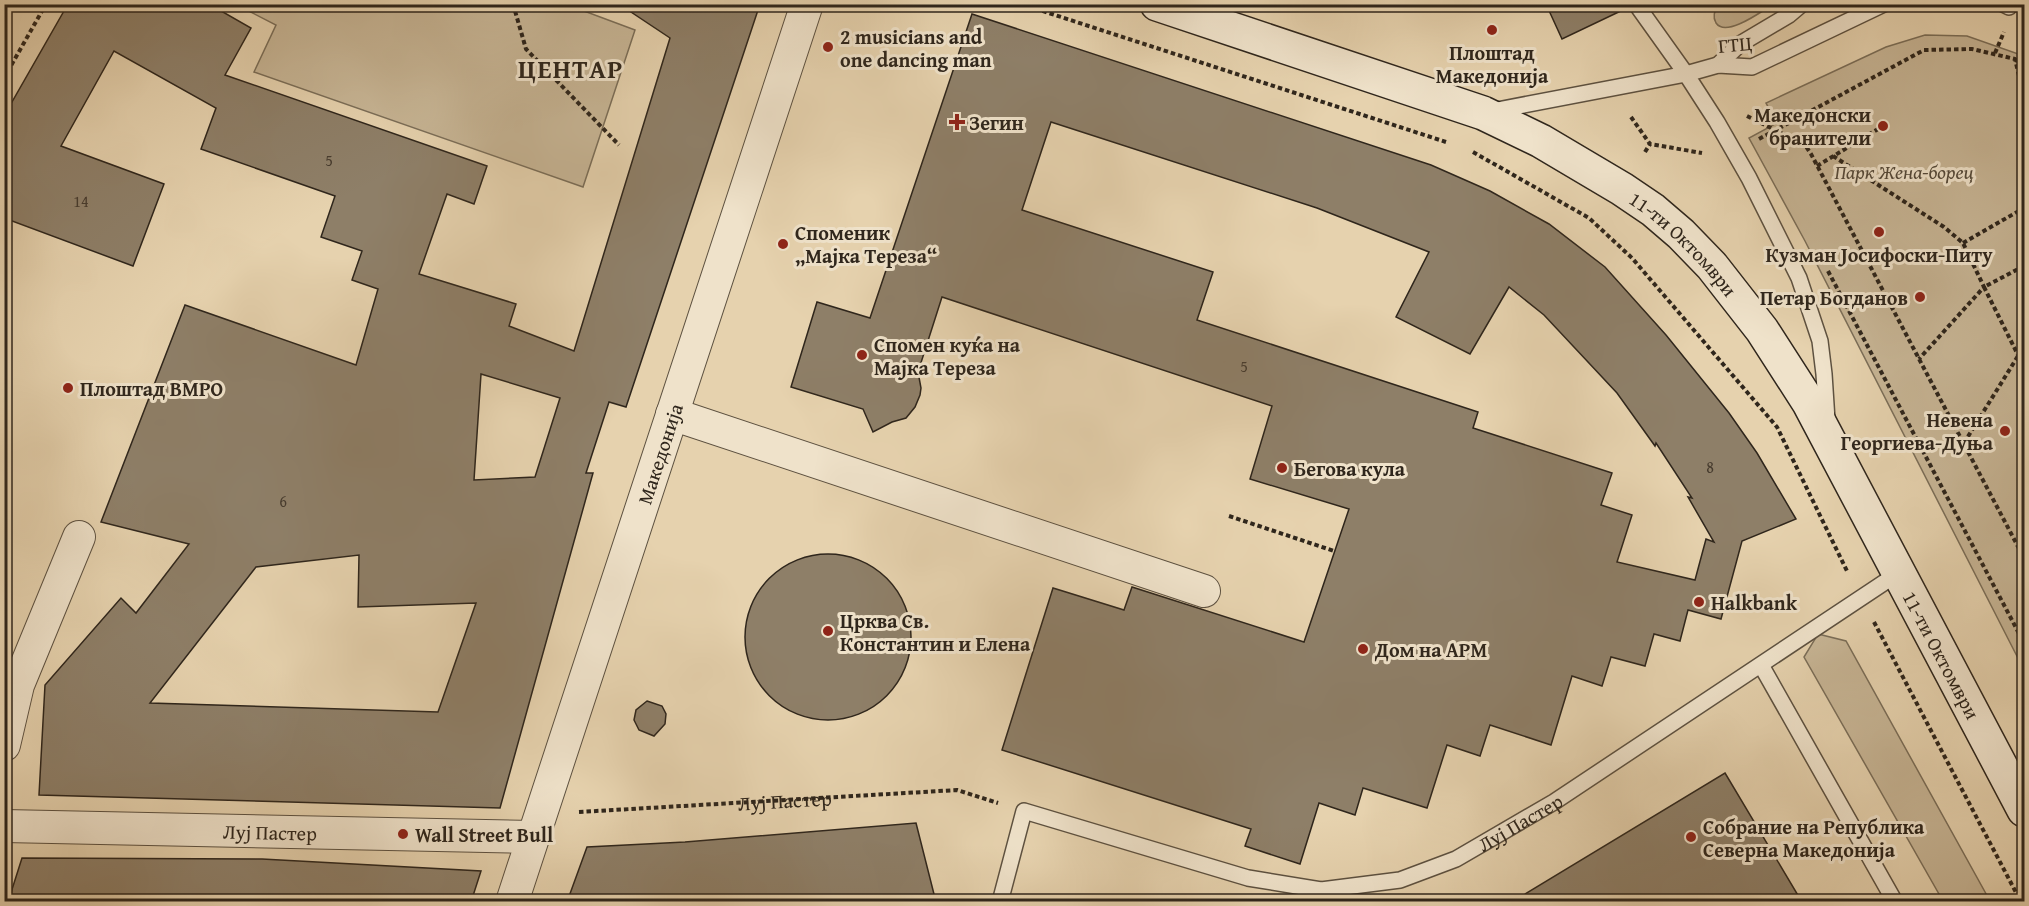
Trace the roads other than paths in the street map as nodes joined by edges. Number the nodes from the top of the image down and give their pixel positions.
1 (807, 4) edge
2 (1157, 4) edge
3 (1636, 4) edge
4 (1802, 4) edge
5 (1884, 4) edge
6 (1718, 65) junction
7 (1686, 74) junction
8 (1483, 113) junction
9 (672, 414) junction
10 (1827, 435) junction
11 (80, 537) dead end
12 (1900, 572) junction
13 (1204, 591) dead end
14 (1761, 665) junction
15 (4, 745) edge
16 (2025, 810) edge
17 (537, 825) junction
18 (4, 826) edge
19 (512, 902) edge
20 (1000, 902) edge
21 (1895, 902) edge

1 - 9 street, Македонија
2 - 8 street, 11-ти Октомври
3 - 7 lane, 11-ти Октомври
4 - 6 lane
5 - 6 lane, ГТЦ
6 - 7 lane, ГТЦ
7 - 8 lane, ГТЦ
7 - 10 lane, 11-ти Октомври
8 - 10 street, 11-ти Октомври
9 - 13 street
9 - 17 street, Македонија
10 - 12 street, 11-ти Октомври
11 - 15 street
12 - 14 lane, Луј Пастер
12 - 16 street, 11-ти Октомври
14 - 20 lane, Луј Пастер
14 - 21 lane
17 - 18 street, Луј Пастер
17 - 19 street, Македонија

